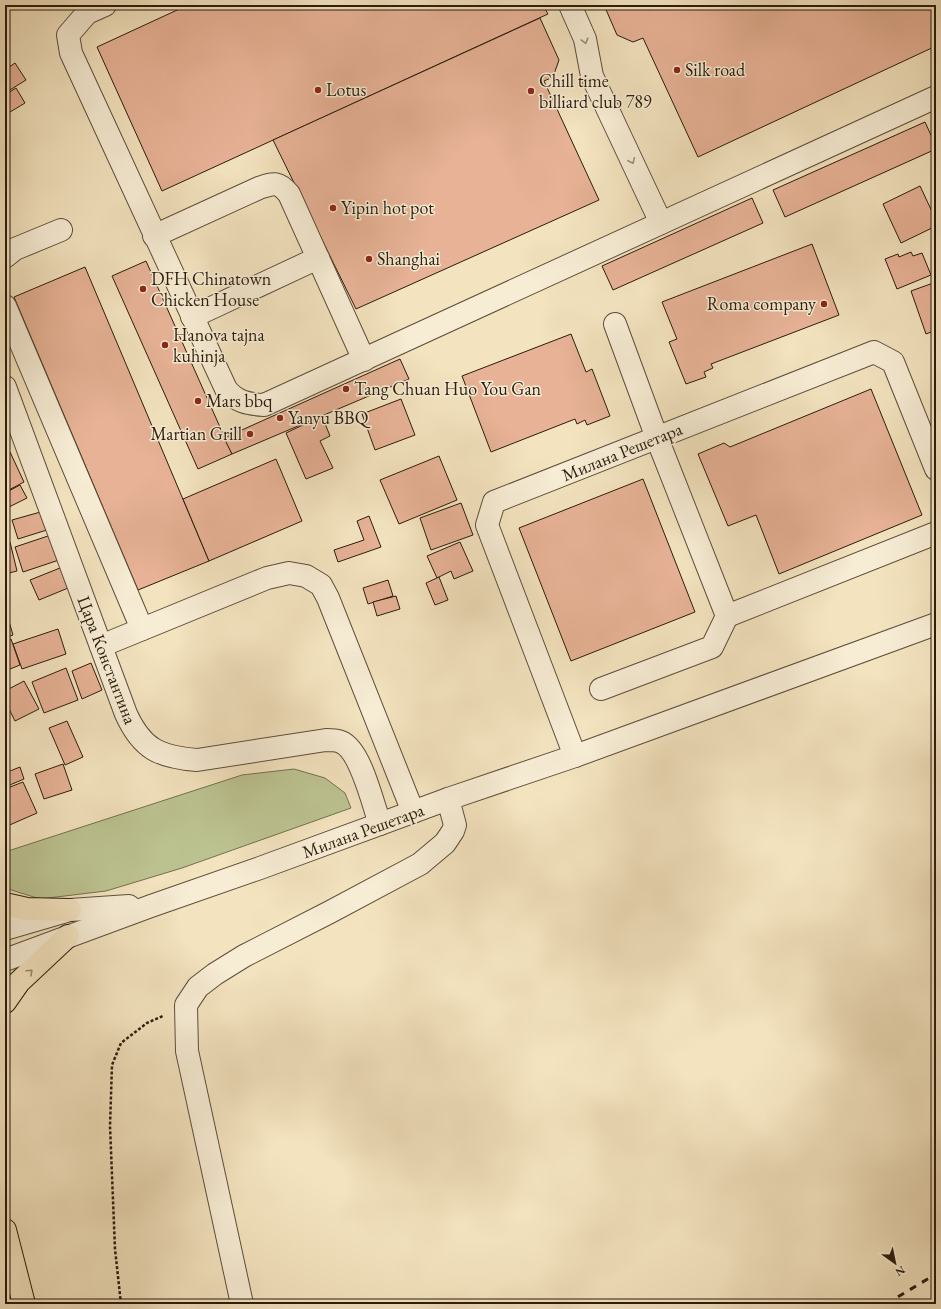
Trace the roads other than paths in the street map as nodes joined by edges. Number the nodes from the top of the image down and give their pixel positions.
1 (105, 5) edge
2 (570, 5) edge
3 (936, 97) edge
4 (661, 223) junction
5 (61, 230) dead end
6 (154, 236) junction
7 (5, 257) edge
8 (318, 258) junction
9 (5, 306) edge
10 (192, 317) junction
11 (615, 324) dead end
12 (364, 360) junction
13 (5, 387) edge
14 (657, 438) junction
15 (936, 469) edge
16 (936, 533) edge
17 (727, 616) junction
18 (936, 624) edge
19 (142, 629) junction
20 (101, 646) junction
21 (601, 689) dead end
22 (575, 756) junction
23 (448, 799) junction
24 (413, 812) junction
25 (380, 824) junction
26 (5, 904) edge
27 (150, 906) junction
28 (70, 910) junction
29 (5, 929) edge
30 (68, 936) junction
31 (5, 960) edge
32 (5, 1002) edge
33 (5, 1230) edge
34 (24, 1304) edge
35 (242, 1304) edge

1 - 6 street
2 -> 4 street
3 - 4 street
4 - 12 street
5 - 7 street
6 - 8 street
6 - 10 street
8 - 10 street
8 - 12 street
9 - 19 street
10 - 12 street
11 - 14 street
13 - 20 street, Цара Константина
14 - 15 street, Милана Решетара
14 - 17 street
14 - 22 street, Милана Решетара
16 - 17 street
17 - 21 street
18 - 22 street, Милана Решетара
19 - 20 street
19 - 24 street
20 - 25 street, Цара Константина
22 - 23 street, Милана Решетара
23 - 24 street, Милана Решетара
23 - 35 street
24 - 25 street, Милана Решетара
25 - 27 street, Милана Решетара
26 - 28 main road
27 - 28 street, Милана Решетара
27 - 30 street, Милана Решетара
28 - 29 street, Милана Решетара
30 - 31 street, Милана Решетара
32 -> 30 main road
33 - 34 main road

